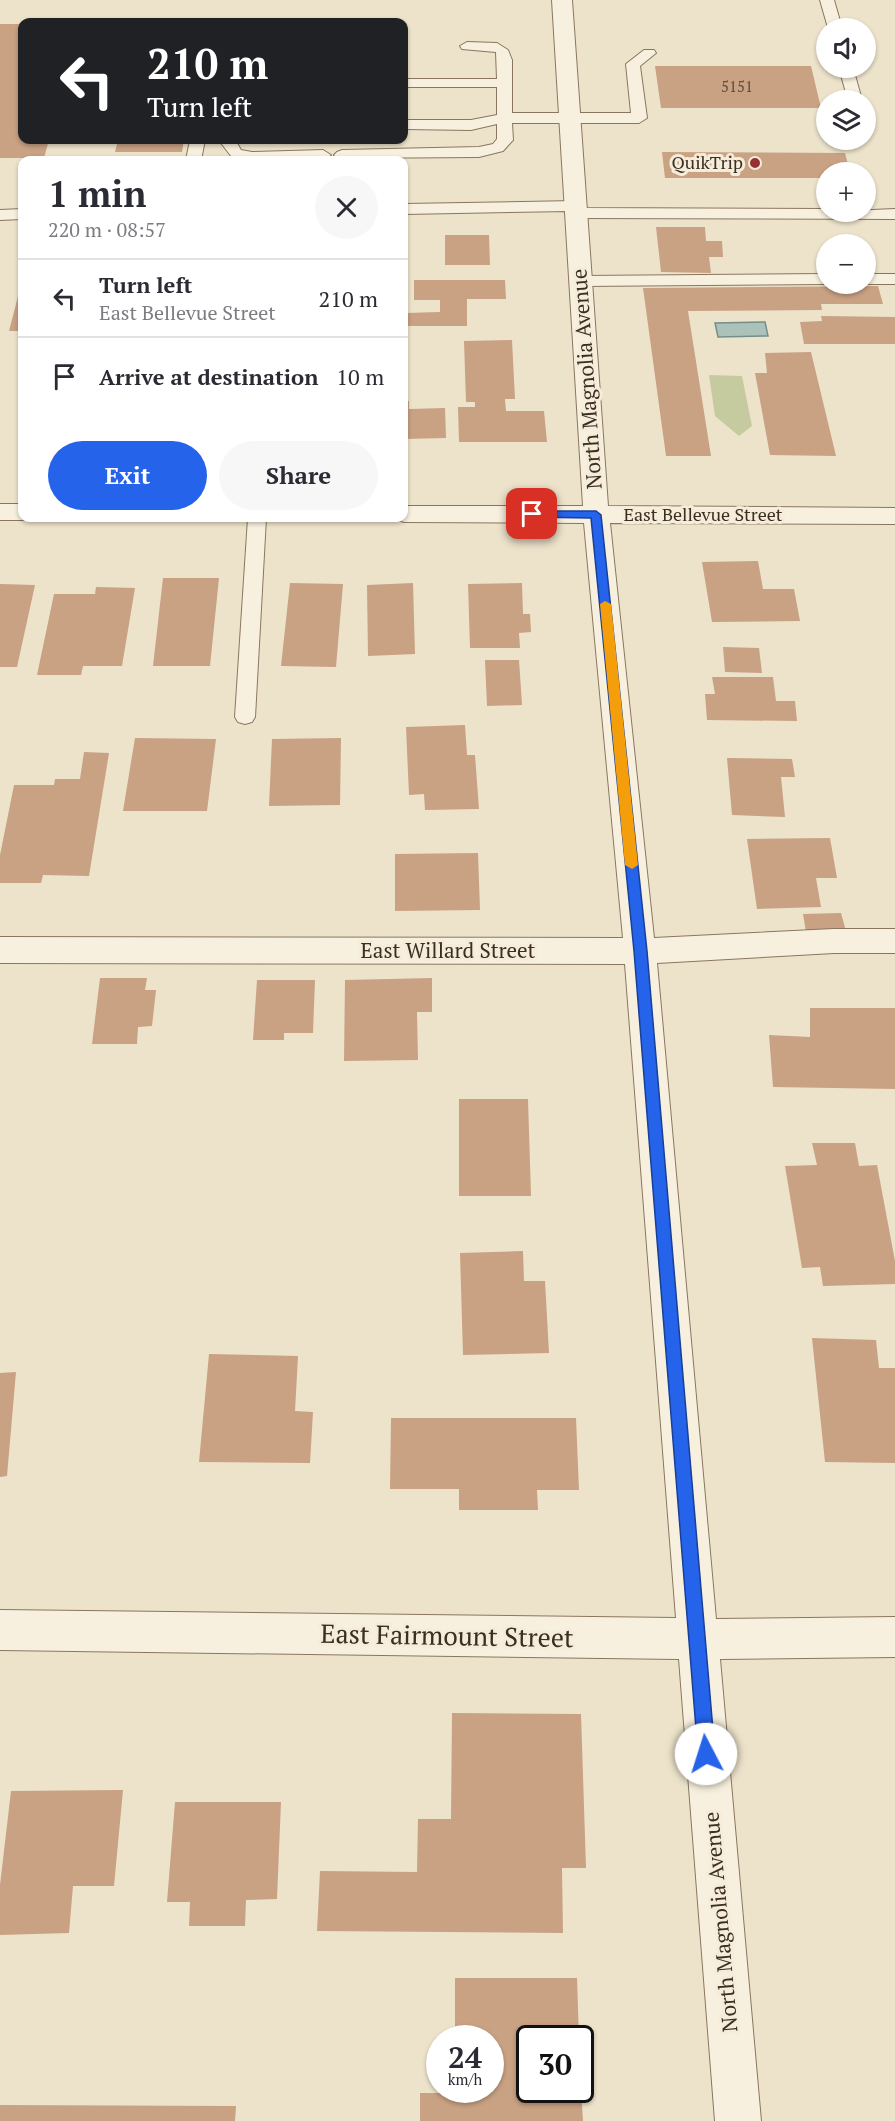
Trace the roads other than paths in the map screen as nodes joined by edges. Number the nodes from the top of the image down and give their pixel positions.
1 (562, 0) edge
2 (827, 0) edge
3 (832, 18) edge
4 (467, 46) dead end
5 (649, 53) dead end
6 (408, 83) edge
7 (504, 83) junction
8 (505, 118) junction
9 (570, 118) junction
10 (408, 125) edge
11 (230, 144) edge
12 (342, 154) dead end
13 (323, 155) dead end
14 (246, 156) edge
15 (299, 156) edge
16 (408, 209) edge
17 (576, 210) junction
18 (0, 214) edge
19 (18, 214) edge
20 (895, 214) edge
21 (816, 279) edge
22 (876, 279) edge
23 (895, 279) edge
24 (581, 281) junction
25 (0, 512) edge
26 (18, 512) edge
27 (408, 514) edge
28 (596, 515) junction
29 (895, 516) edge
30 (257, 522) edge
31 (245, 717) dead end
32 (895, 941) edge
33 (0, 950) edge
34 (640, 951) junction
35 (0, 1630) edge
36 (895, 1637) edge
37 (696, 1639) junction
38 (738, 2121) edge

1 - 9 street, North Magnolia Avenue
2 - 3 lane
4 - 7 lane
5 - 9 lane
6 - 7 lane
7 - 8 lane
8 - 9 lane
8 - 10 lane
8 - 12 lane
9 - 17 street, North Magnolia Avenue
11 - 14 lane
13 - 15 lane
16 - 17 lane
17 - 20 lane
17 - 24 street, North Magnolia Avenue
18 - 19 lane
21 - 24 lane
22 - 23 lane
24 - 28 street, North Magnolia Avenue
25 - 26 street
27 - 28 street, East Bellevue Street
28 - 29 street, East Bellevue Street
28 - 34 street, North Magnolia Avenue
30 - 31 lane
32 - 34 street, East Willard Street
33 - 34 street, East Willard Street
34 - 37 street, North Magnolia Avenue
35 - 37 street, East Fairmount Street
36 - 37 street, East Fairmount Street
37 - 38 street, North Magnolia Avenue

